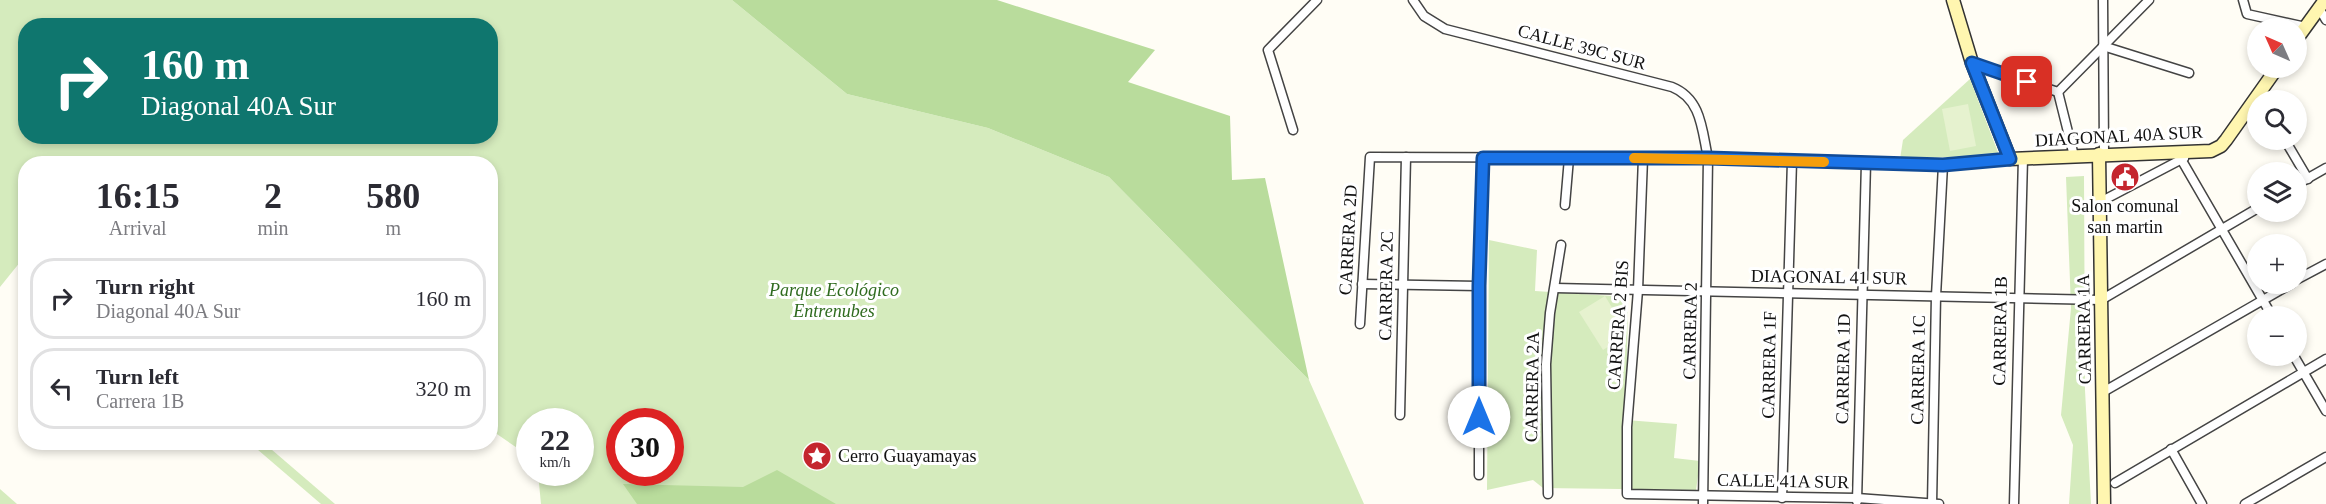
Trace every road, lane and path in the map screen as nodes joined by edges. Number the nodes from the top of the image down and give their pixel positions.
1 (1317, 0) edge
2 (1413, 0) edge
3 (1953, 0) edge
4 (2103, 0) edge
5 (2149, 0) edge
6 (2243, 0) edge
7 (2322, 4) edge
8 (2265, 18) edge
9 (2326, 20) edge
10 (2307, 26) edge
11 (2103, 46) junction
12 (1972, 63) junction
13 (2189, 72) dead end
14 (2058, 92) junction
15 (2247, 114) edge
16 (1293, 130) dead end
17 (2291, 150) edge
18 (2195, 152) junction
19 (2101, 154) junction
20 (2074, 156) junction
21 (1370, 157) joint
22 (1406, 157) junction
23 (1483, 158) junction
24 (1569, 158) junction
25 (1643, 158) junction
26 (1708, 158) junction
27 (2017, 159) junction
28 (2181, 159) junction
29 (1792, 161) junction
30 (1866, 163) junction
31 (1943, 165) junction
32 (2326, 168) edge
33 (2308, 178) joint
34 (2100, 202) junction
35 (1565, 205) dead end
36 (2247, 214) edge
37 (2222, 229) junction
38 (1561, 245) dead end
39 (2326, 264) edge
40 (2307, 274) edge
41 (1362, 284) junction
42 (1403, 284) junction
43 (1479, 286) junction
44 (1556, 288) junction
45 (1638, 290) junction
46 (1707, 291) junction
47 (1787, 293) junction
48 (2273, 294) edge
49 (1861, 295) junction
50 (1936, 296) junction
51 (2018, 298) junction
52 (2101, 300) junction
53 (2262, 300) junction
54 (2266, 306) edge
55 (1360, 324) dead end
56 (2326, 359) edge
57 (2300, 366) edge
58 (2304, 372) junction
59 (2103, 392) junction
60 (2326, 411) edge
61 (1400, 415) dead end
62 (2171, 449) junction
63 (2326, 457) edge
64 (1479, 475) dead end
65 (2115, 483) dead end
66 (1548, 494) dead end
67 (1626, 494) joint
68 (1782, 498) junction
69 (1704, 500) edge
70 (1857, 501) edge
71 (1932, 504) edge
72 (1939, 504) edge
73 (2014, 504) edge
74 (2104, 504) edge
75 (2202, 504) edge
76 (2245, 504) edge

1 - 16 street
2 - 26 street, CALLE 39C SUR
3 - 12 main road, CARRERA 1B
4 - 11 street
5 - 11 street
6 - 8 street
7 - 9 street
7 - 10 main road
11 - 13 street
11 - 14 street
11 - 19 street
12 - 14 street
12 - 27 main road, CARRERA 1B
14 - 20 street
15 - 18 main road, DIAGONAL 40A SUR
17 - 33 street
18 - 19 main road, DIAGONAL 40A SUR
18 - 28 street
19 - 20 main road, DIAGONAL 40A SUR
19 - 34 main road, CARRERA 1A
20 - 27 main road, DIAGONAL 40A SUR
21 - 22 street, DIAGONAL 40A SUR
21 - 41 street, CARRERA 2D
22 - 23 street, DIAGONAL 40A SUR
22 - 42 street, CARRERA 2C
23 - 24 street, DIAGONAL 40A SUR
23 - 43 street
24 - 25 street, DIAGONAL 40A SUR
24 - 35 street
25 - 26 street, DIAGONAL 40A SUR
25 - 45 street, CARRERA 2 BIS
26 - 29 street, DIAGONAL 40A SUR
26 - 46 street, CARRERA 2
27 - 31 street, DIAGONAL 40A SUR
27 - 51 street, CARRERA 1B
28 - 34 street
28 - 37 street
29 - 30 street, DIAGONAL 40A SUR
29 - 47 street, CARRERA 1F
30 - 31 street, DIAGONAL 40A SUR
30 - 49 street, CARRERA 1D
31 - 50 street, CARRERA 1C
32 - 33 street
34 - 52 main road, CARRERA 1A
36 - 37 street
37 - 52 street
37 - 53 street
38 - 44 street, CARRERA 2A
39 - 40 street
41 - 42 street
41 - 55 street, CARRERA 2D
42 - 43 street
42 - 61 street, CARRERA 2C
43 - 64 street
44 - 45 street, DIAGONAL 41 SUR
44 - 66 street, CARRERA 2A
45 - 46 street, DIAGONAL 41 SUR
45 - 67 street, CARRERA 2 BIS
46 - 47 street, DIAGONAL 41 SUR
46 - 69 street, CARRERA 2
47 - 49 street, DIAGONAL 41 SUR
47 - 68 street, CARRERA 1F
48 - 53 street
49 - 50 street, DIAGONAL 41 SUR
49 - 70 street, CARRERA 1D
50 - 51 street, DIAGONAL 41 SUR
50 - 71 street, CARRERA 1C
51 - 52 street, DIAGONAL 41 SUR
51 - 73 street, CARRERA 1B
52 - 59 main road, CARRERA 1A
53 - 54 street
53 - 59 street
56 - 58 street
57 - 58 street
58 - 60 street
58 - 62 street
59 - 74 main road, CARRERA 1A
62 - 65 street
62 - 75 street
63 - 76 street
67 - 69 street, CALLE 41A SUR
68 - 69 street, CALLE 41A SUR
68 - 70 street, CALLE 41A SUR
70 - 71 street, CALLE 41A SUR
71 - 72 street, CALLE 41A SUR

